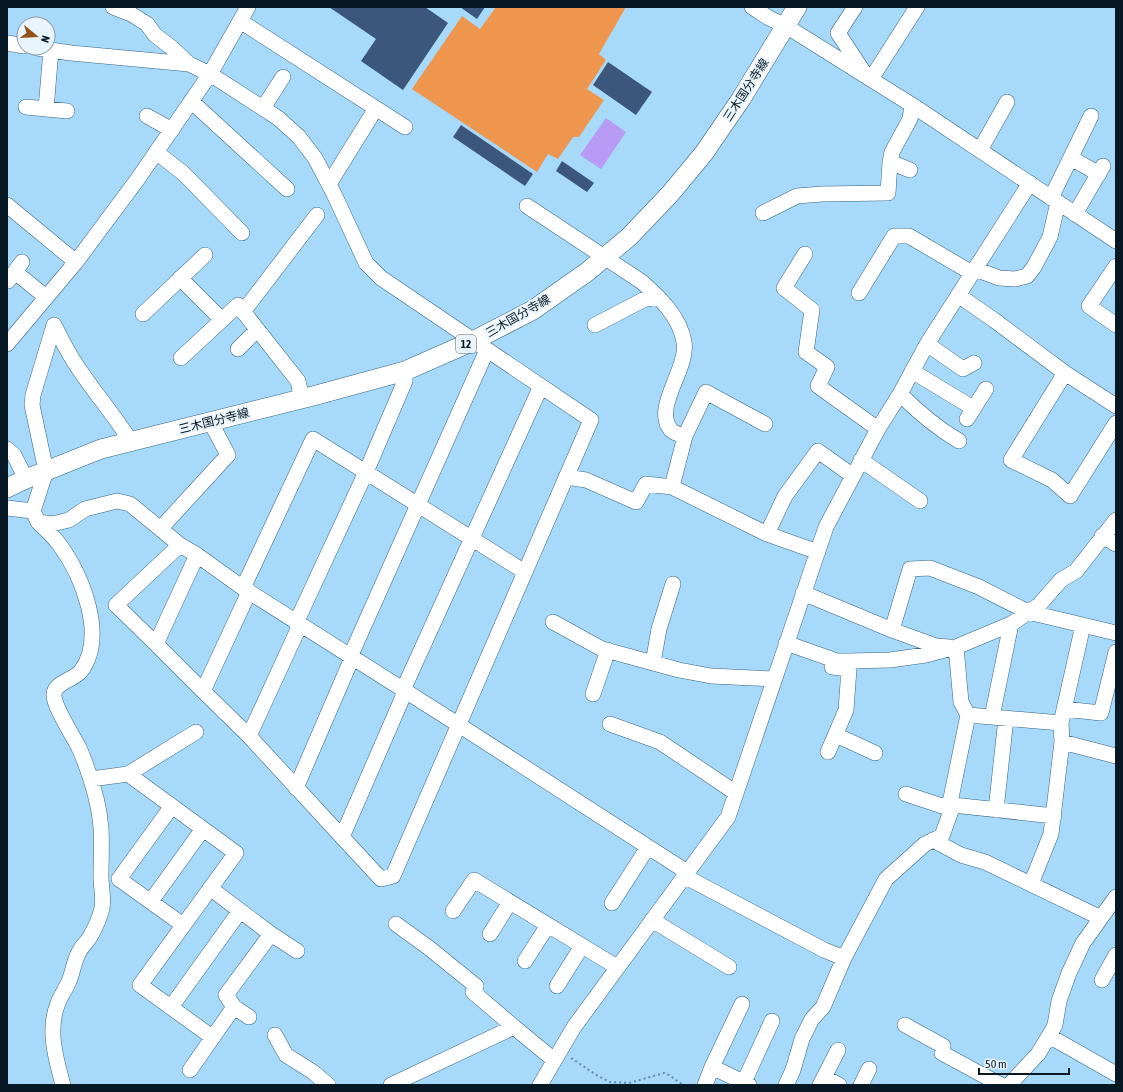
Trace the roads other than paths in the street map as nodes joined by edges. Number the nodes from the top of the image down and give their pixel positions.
1 (113, 7) edge
2 (248, 7) edge
3 (752, 7) edge
4 (797, 7) edge
5 (855, 7) edge
6 (917, 7) edge
7 (131, 10) edge
8 (240, 21) junction
9 (786, 26) junction
10 (56, 51) edge
11 (50, 56) edge
12 (189, 64) junction
13 (210, 74) junction
14 (283, 77) dead end
15 (869, 77) junction
16 (191, 101) junction
17 (1007, 102) dead end
18 (912, 104) junction
19 (26, 107) dead end
20 (46, 108) junction
21 (263, 108) junction
22 (67, 111) dead end
23 (373, 113) dead end
24 (147, 116) dead end
25 (1091, 116) dead end
26 (405, 127) dead end
27 (172, 130) junction
28 (980, 150) junction
29 (156, 152) junction
30 (1071, 158) junction
31 (890, 162) junction
32 (910, 170) dead end
33 (329, 184) junction
34 (1030, 184) junction
35 (287, 189) dead end
36 (1054, 200) junction
37 (7, 205) edge
38 (527, 206) dead end
39 (763, 213) dead end
40 (1075, 214) junction
41 (317, 215) dead end
42 (242, 233) dead end
43 (1116, 241) edge
44 (205, 254) dead end
45 (805, 254) dead end
46 (605, 257) junction
47 (76, 262) junction
48 (1116, 266) edge
49 (974, 271) junction
50 (15, 272) edge
51 (180, 278) junction
52 (859, 293) dead end
53 (958, 295) junction
54 (46, 296) junction
55 (658, 297) junction
56 (243, 312) junction
57 (143, 314) dead end
58 (222, 320) junction
59 (595, 325) dead end
60 (1116, 325) edge
61 (257, 330) junction
62 (7, 344) edge
63 (927, 344) junction
64 (480, 345) junction
65 (238, 349) dead end
66 (181, 358) dead end
67 (974, 363) dead end
68 (405, 371) junction
69 (912, 371) junction
70 (1065, 374) junction
71 (541, 386) junction
72 (986, 390) dead end
73 (900, 394) junction
74 (302, 399) junction
75 (1116, 406) edge
76 (210, 421) junction
77 (1116, 423) edge
78 (765, 424) dead end
79 (878, 429) junction
80 (684, 436) junction
81 (959, 441) dead end
82 (131, 442) junction
83 (7, 448) edge
84 (862, 460) junction
85 (46, 471) junction
86 (366, 472) junction
87 (853, 476) junction
88 (566, 477) junction
89 (26, 479) junction
90 (672, 487) junction
91 (7, 488) edge
92 (920, 501) dead end
93 (418, 505) junction
94 (7, 508) edge
95 (35, 516) junction
96 (1116, 520) edge
97 (161, 528) junction
98 (767, 534) junction
99 (1102, 536) junction
100 (473, 539) junction
101 (1116, 544) edge
102 (180, 545) junction
103 (818, 552) junction
104 (197, 555) junction
105 (525, 572) junction
106 (673, 584) dead end
107 (246, 590) junction
108 (803, 593) junction
109 (1028, 612) junction
110 (553, 622) dead end
111 (298, 624) junction
112 (1011, 624) junction
113 (1084, 625) junction
114 (892, 630) junction
115 (1116, 633) edge
116 (156, 644) junction
117 (785, 647) junction
118 (956, 647) junction
119 (608, 650) junction
120 (1116, 652) edge
121 (351, 658) junction
122 (653, 663) junction
123 (774, 679) junction
124 (203, 691) junction
125 (404, 691) junction
126 (593, 694) dead end
127 (968, 715) junction
128 (1063, 716) junction
129 (999, 717) junction
130 (610, 724) dead end
131 (459, 725) junction
132 (196, 732) dead end
133 (249, 736) junction
134 (836, 736) junction
135 (1062, 742) junction
136 (828, 752) dead end
137 (875, 753) dead end
138 (1116, 756) edge
139 (128, 774) junction
140 (91, 779) junction
141 (296, 788) junction
142 (736, 793) junction
143 (906, 794) dead end
144 (951, 804) junction
145 (172, 806) junction
146 (996, 810) junction
147 (1054, 816) junction
148 (203, 829) junction
149 (342, 837) junction
150 (933, 840) junction
151 (648, 847) junction
152 (686, 874) junction
153 (101, 877) junction
154 (119, 879) junction
155 (1031, 884) junction
156 (210, 888) junction
157 (1116, 897) edge
158 (151, 901) junction
159 (510, 902) junction
160 (612, 903) dead end
161 (454, 910) dead end
162 (240, 911) junction
163 (1101, 918) junction
164 (652, 920) junction
165 (396, 924) dead end
166 (184, 925) junction
167 (548, 925) junction
168 (271, 934) junction
169 (490, 934) dead end
170 (582, 946) junction
171 (297, 951) dead end
172 (1116, 955) edge
173 (844, 958) junction
174 (525, 961) dead end
175 (617, 967) junction
176 (729, 967) dead end
177 (1102, 980) dead end
178 (557, 986) dead end
179 (742, 1004) dead end
180 (171, 1007) junction
181 (234, 1008) junction
182 (249, 1017) dead end
183 (772, 1021) dead end
184 (905, 1025) dead end
185 (514, 1027) junction
186 (275, 1035) dead end
187 (1049, 1036) junction
188 (212, 1037) junction
189 (838, 1050) dead end
190 (557, 1055) junction
191 (712, 1067) junction
192 (869, 1069) dead end
193 (190, 1070) dead end
194 (1116, 1074) edge
195 (822, 1081) edge
196 (747, 1084) edge
197 (63, 1085) edge
198 (328, 1085) edge
199 (392, 1085) edge
200 (540, 1085) edge
201 (704, 1085) edge
202 (786, 1085) edge
203 (839, 1085) edge
204 (861, 1085) edge
205 (1001, 1085) edge
206 (1009, 1085) edge

1 - 7 street
2 - 8 street
3 - 9 street
4 - 9 main road, 三木国分寺線 / 12
5 - 15 street
6 - 15 street
7 - 12 street
8 - 13 street
8 - 26 street
9 - 15 street
9 - 46 main road, 三木国分寺線 / 12
10 - 12 street
11 - 20 street
12 - 13 street
13 - 16 street
13 - 21 street
14 - 21 street
15 - 18 street
16 - 27 street
16 - 35 street
17 - 28 street
18 - 28 street
18 - 31 street
19 - 20 street
20 - 22 street
21 - 33 street
23 - 33 street
24 - 27 street
25 - 30 street
27 - 29 street
28 - 34 street
29 - 42 street
29 - 47 street
30 - 36 street
30 - 40 street
31 - 32 street
31 - 39 street
33 - 64 street
34 - 36 street
34 - 49 street
36 - 40 street
36 - 49 street
37 - 47 street
38 - 46 street
40 - 43 street
41 - 56 street
44 - 51 street
45 - 79 street
46 - 55 street
46 - 64 main road, 三木国分寺線 / 12
47 - 54 street
48 - 60 street
49 - 52 street
49 - 53 street
50 - 54 street
51 - 57 street
51 - 58 street
53 - 63 street
53 - 70 street
54 - 62 street
55 - 59 street
55 - 80 street
56 - 58 street
56 - 61 street
58 - 66 street
61 - 65 street
61 - 74 street
63 - 67 street
63 - 69 street
64 - 68 main road, 三木国分寺線 / 12
64 - 71 street
64 - 93 street
68 - 74 main road, 三木国分寺線 / 12
68 - 86 street
69 - 72 street
69 - 73 street
70 - 75 street
70 - 77 street
71 - 88 street
71 - 100 street
73 - 79 street
73 - 81 street
74 - 76 main road, 三木国分寺線 / 12
76 - 82 main road, 三木国分寺線 / 12
76 - 97 street
78 - 80 street
79 - 84 street
80 - 90 street
82 - 85 main road, 三木国分寺線 / 12
82 - 85 street
83 - 89 street
84 - 87 street
84 - 92 street
85 - 89 main road, 三木国分寺線 / 12
85 - 95 street
86 - 93 street
86 - 107 street
86 - 111 street
87 - 98 street
87 - 103 street
88 - 90 street
88 - 105 street
89 - 91 main road, 三木国分寺線 / 12
90 - 98 street
93 - 100 street
93 - 121 street
94 - 95 street
95 - 97 street
95 - 140 street
96 - 99 street
97 - 102 street
98 - 103 street
99 - 101 street
99 - 109 street
100 - 105 street
100 - 125 street
102 - 104 street
102 - 116 street
103 - 108 street
104 - 107 street
104 - 116 street
105 - 131 street
106 - 122 street
107 - 111 street
107 - 124 street
108 - 114 street
108 - 117 street
109 - 112 street
109 - 113 street
109 - 114 street
110 - 119 street
111 - 121 street
111 - 133 street
112 - 118 street
112 - 129 street
113 - 115 street
113 - 128 street
114 - 118 street
116 - 124 street
117 - 118 street
117 - 123 street
117 - 134 street
118 - 127 street
119 - 122 street
119 - 126 street
120 - 128 street
121 - 125 street
121 - 141 street
122 - 123 street
123 - 142 street
124 - 133 street
125 - 131 street
125 - 149 street
127 - 129 street
127 - 144 street
128 - 129 street
128 - 135 street
129 - 146 street
130 - 142 street
131 - 149 street
131 - 151 street
132 - 139 street
133 - 141 street
134 - 136 street
134 - 137 street
135 - 138 street
135 - 147 street
139 - 140 street
139 - 145 street
140 - 153 street
141 - 149 street
142 - 152 street
143 - 144 street
144 - 146 street
144 - 150 street
145 - 148 street
145 - 154 street
146 - 147 street
147 - 155 street
148 - 156 street
148 - 158 street
150 - 155 street
150 - 173 street
151 - 152 street
151 - 160 street
152 - 164 street
152 - 173 street
153 - 154 street
153 - 197 street
154 - 158 street
155 - 163 street
156 - 162 street
156 - 166 street
157 - 163 street
158 - 166 street
159 - 161 street
159 - 167 street
159 - 169 street
162 - 168 street
162 - 180 street
163 - 187 street
164 - 175 street
164 - 176 street
165 - 185 street
166 - 180 street
167 - 170 street
167 - 174 street
168 - 171 street
168 - 181 street
170 - 175 street
170 - 178 street
172 - 177 street
173 - 202 street
175 - 190 street
179 - 191 street
180 - 188 street
181 - 182 street
181 - 188 street
183 - 196 street
184 - 205 street
185 - 190 street
185 - 199 street
186 - 198 street
187 - 194 street
187 - 206 street
188 - 193 street
189 - 195 street
190 - 200 street
191 - 196 street
191 - 201 street
192 - 204 street
195 - 203 street

